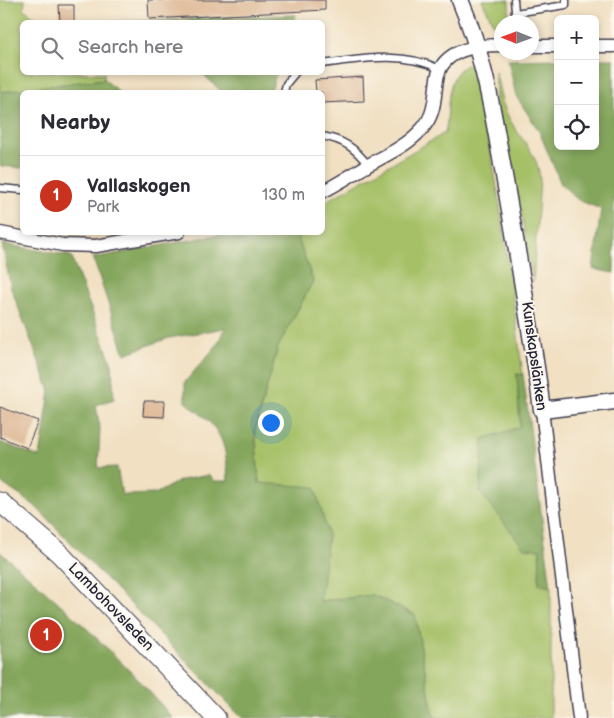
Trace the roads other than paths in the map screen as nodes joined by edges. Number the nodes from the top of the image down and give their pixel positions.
1 (460, 0) edge
2 (514, 0) edge
3 (566, 0) edge
4 (515, 13) joint
5 (494, 45) edge
6 (478, 46) junction
7 (539, 46) edge
8 (554, 46) edge
9 (599, 46) edge
10 (614, 46) edge
11 (325, 64) edge
12 (440, 69) junction
13 (294, 75) edge
14 (284, 90) edge
15 (325, 136) edge
16 (368, 166) junction
17 (0, 188) edge
18 (20, 190) edge
19 (325, 190) edge
20 (0, 233) edge
21 (161, 235) edge
22 (614, 401) edge
23 (542, 410) junction
24 (0, 502) edge
25 (216, 718) edge
26 (579, 718) edge

1 - 6 street, Kunskapslänken
2 - 4 lane
3 - 4 lane
5 - 6 street
6 - 12 street
6 - 23 street, Kunskapslänken
7 - 8 street
9 - 10 street
11 - 12 lane
12 - 16 street
13 - 14 lane
15 - 16 lane
16 - 19 street
17 - 18 lane
20 - 21 street
22 - 23 street
23 - 26 street, Kunskapslänken
24 - 25 main road, Lambohovsleden

